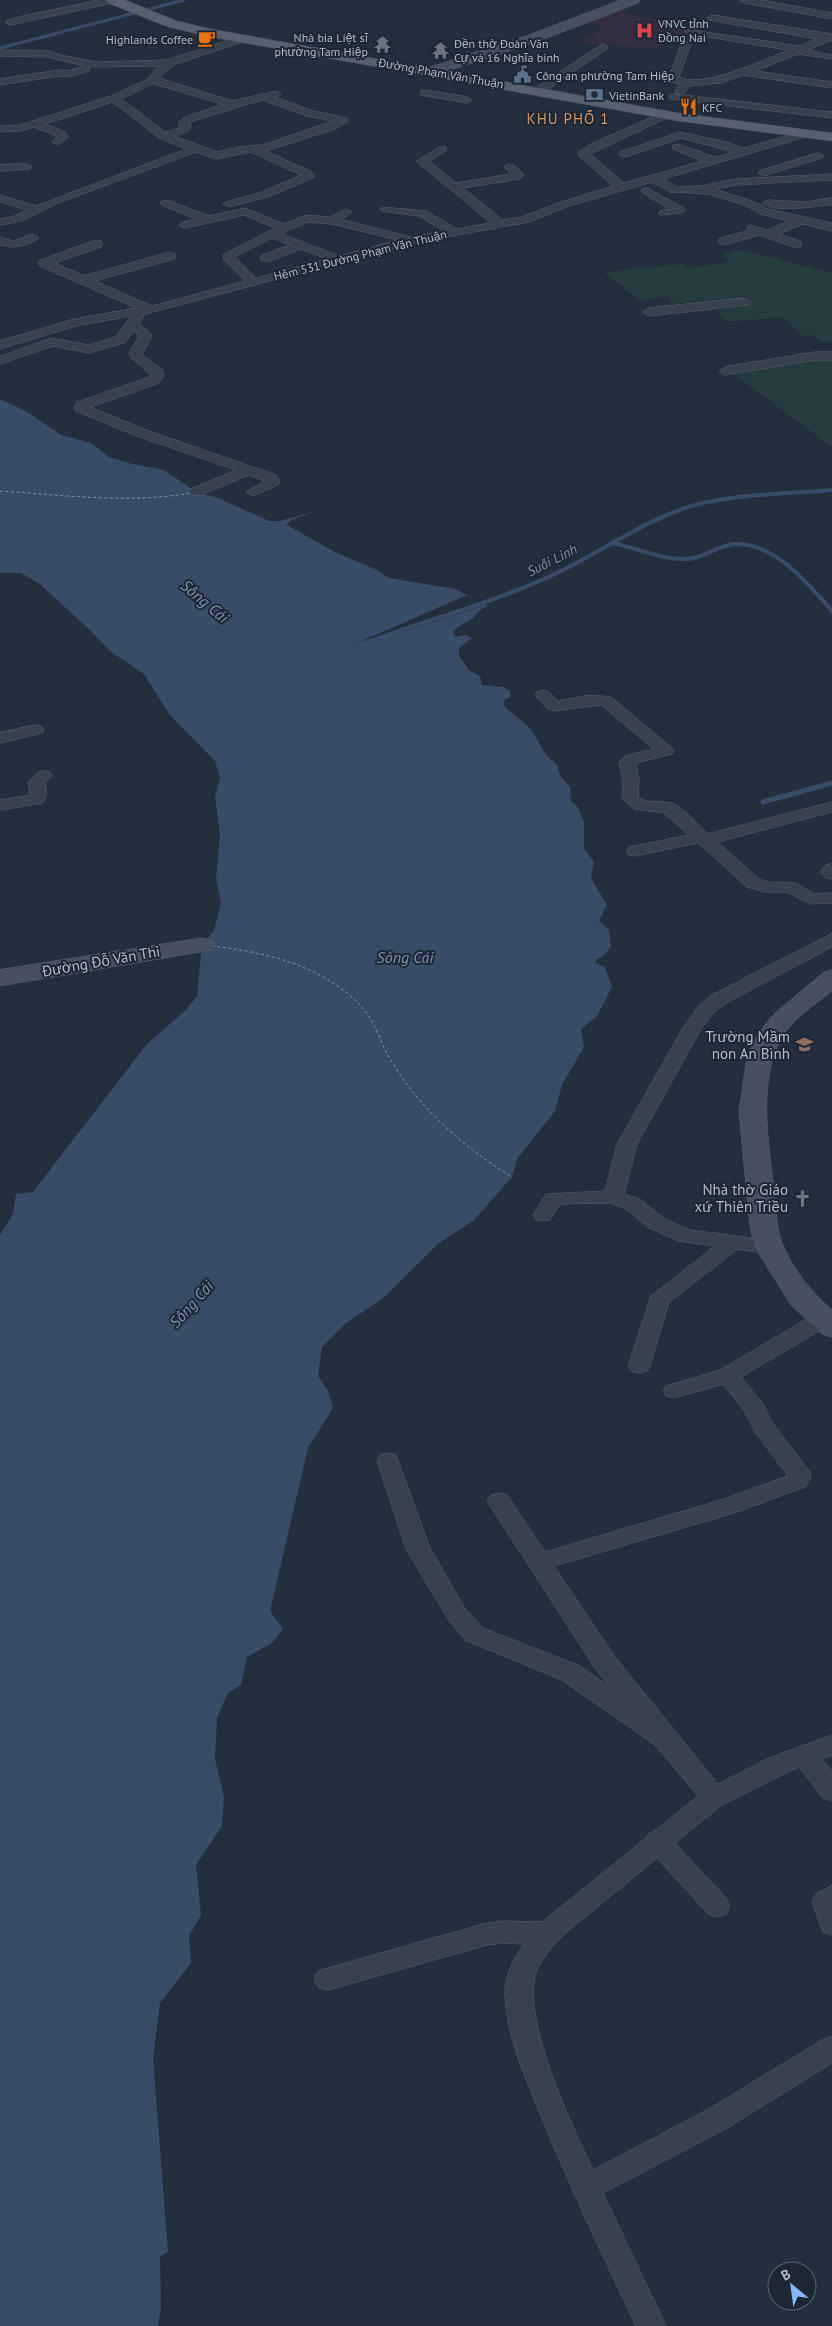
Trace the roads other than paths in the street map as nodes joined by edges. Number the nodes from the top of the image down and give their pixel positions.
1 (113, 0) edge
2 (633, 0) edge
3 (738, 4) edge
4 (832, 16) edge
5 (712, 18) junction
6 (10, 22) dead end
7 (830, 37) edge
8 (244, 38) junction
9 (687, 41) dead end
10 (603, 47) dead end
11 (797, 50) junction
12 (0, 53) edge
13 (828, 58) dead end
14 (169, 63) junction
15 (90, 67) junction
16 (433, 71) junction
17 (741, 72) junction
18 (103, 76) dead end
19 (139, 77) dead end
20 (155, 79) junction
21 (0, 82) edge
22 (687, 83) junction
23 (832, 85) edge
24 (539, 91) junction
25 (285, 92) dead end
26 (425, 93) dead end
27 (264, 97) junction
28 (674, 97) junction
29 (115, 98) junction
30 (467, 100) dead end
31 (231, 104) junction
32 (662, 113) junction
33 (832, 115) edge
34 (35, 124) junction
35 (0, 129) edge
36 (805, 134) junction
37 (163, 136) junction
38 (827, 136) edge
39 (57, 142) dead end
40 (677, 147) dead end
41 (195, 148) junction
42 (442, 149) dead end
43 (253, 150) junction
44 (744, 152) junction
45 (624, 154) dead end
46 (818, 156) dead end
47 (716, 160) junction
48 (510, 166) dead end
49 (26, 167) dead end
50 (0, 168) edge
51 (832, 177) edge
52 (653, 178) junction
53 (770, 180) junction
54 (634, 183) junction
55 (456, 186) junction
56 (621, 187) junction
57 (696, 189) junction
58 (0, 198) edge
59 (832, 201) edge
60 (166, 203) dead end
61 (786, 203) junction
62 (229, 204) dead end
63 (751, 204) junction
64 (386, 209) dead end
65 (38, 210) junction
66 (346, 212) dead end
67 (288, 213) dead end
68 (664, 213) dead end
69 (832, 217) edge
70 (206, 219) junction
71 (302, 220) junction
72 (802, 220) junction
73 (0, 222) edge
74 (185, 225) dead end
75 (501, 225) junction
76 (329, 227) junction
77 (832, 227) edge
78 (284, 228) junction
79 (760, 231) junction
80 (454, 232) junction
81 (272, 234) junction
82 (33, 238) dead end
83 (409, 240) junction
84 (0, 241) edge
85 (724, 241) dead end
86 (97, 244) dead end
87 (796, 244) dead end
88 (301, 246) junction
89 (170, 256) dead end
90 (266, 258) dead end
91 (337, 260) junction
92 (86, 281) junction
93 (253, 282) junction
94 (72, 287) dead end
95 (745, 302) dead end
96 (146, 310) junction
97 (648, 312) dead end
98 (132, 323) junction
99 (0, 346) edge
100 (832, 356) edge
101 (0, 360) edge
102 (725, 371) dead end
103 (249, 470) junction
104 (196, 492) dead end
105 (253, 492) dead end
106 (543, 695) dead end
107 (36, 730) dead end
108 (0, 738) edge
109 (44, 776) dead end
110 (0, 805) edge
111 (832, 807) edge
112 (703, 838) junction
113 (635, 852) dead end
114 (832, 869) edge
115 (832, 874) edge
116 (832, 898) edge
117 (832, 939) edge
118 (202, 945) dead end
119 (0, 978) edge
120 (832, 978) edge
121 (613, 1197) junction
122 (543, 1215) dead end
123 (734, 1242) junction
124 (769, 1246) junction
125 (828, 1323) edge
126 (639, 1366) dead end
127 (728, 1375) junction
128 (674, 1391) dead end
129 (388, 1461) dead end
130 (499, 1501) dead end
131 (539, 1562) junction
132 (664, 1738) junction
133 (832, 1745) edge
134 (804, 1755) junction
135 (832, 1791) edge
136 (714, 1796) junction
137 (657, 1841) junction
138 (832, 1897) edge
139 (717, 1906) dead end
140 (832, 1924) edge
141 (546, 1932) junction
142 (328, 1979) dead end
143 (832, 2048) edge
144 (586, 2188) junction
145 (651, 2326) edge

1 - 6 street
1 - 8 main road, Đường Phạm Văn Thuận
2 - 16 street
3 - 4 street
3 - 5 street
5 - 7 street
5 - 11 street
7 - 11 street
8 - 14 street
8 - 16 main road, Đường Phạm Văn Thuận
9 - 22 street
10 - 24 street
11 - 13 street
11 - 17 street
12 - 15 street
14 - 15 street
14 - 20 street
15 - 18 street
15 - 21 street
16 - 24 main road, Đường Phạm Văn Thuận
17 - 22 street
17 - 23 street
19 - 20 street
20 - 29 street
20 - 31 street
22 - 28 street
24 - 32 main road, Đường Phạm Văn Thuận
25 - 27 street
26 - 30 street
27 - 31 street
27 - 43 street
28 - 32 street
28 - 33 street
29 - 34 street
29 - 37 street
31 - 37 street
32 - 36 main road, Đường Phạm Văn Thuận
32 - 56 street
33 - 38 street
34 - 35 street
34 - 39 street
36 - 38 main road, Đường Phạm Văn Thuận
36 - 44 street, Hẻm 531 Đường Phạm Văn Thuận
37 - 41 street
40 - 47 street
41 - 43 street
41 - 65 street
42 - 55 street
43 - 62 street
44 - 45 street
44 - 47 street, Hẻm 531 Đường Phạm Văn Thuận
46 - 53 street
47 - 52 street, Hẻm 531 Đường Phạm Văn Thuận
48 - 55 street
49 - 50 street
51 - 53 street
52 - 54 street, Hẻm 531 Đường Phạm Văn Thuận
52 - 57 street
53 - 57 street
54 - 56 street, Hẻm 531 Đường Phạm Văn Thuận
54 - 68 street
55 - 75 street
56 - 75 street, Hẻm 531 Đường Phạm Văn Thuận
57 - 63 street
58 - 65 street
59 - 61 street
60 - 70 street
61 - 63 street
61 - 69 street
63 - 72 street
64 - 80 street
65 - 73 street
66 - 76 street
67 - 71 street
70 - 74 street
70 - 78 street
71 - 76 street
71 - 78 street
72 - 77 street
72 - 79 street
75 - 80 street, Hẻm 531 Đường Phạm Văn Thuận
76 - 83 street
78 - 81 street
79 - 85 street
79 - 87 street
80 - 83 street, Hẻm 531 Đường Phạm Văn Thuận
81 - 88 street
81 - 93 street
82 - 84 street
83 - 91 street, Hẻm 531 Đường Phạm Văn Thuận
86 - 92 street
88 - 90 street
88 - 91 street
89 - 92 street
91 - 93 street, Hẻm 531 Đường Phạm Văn Thuận
92 - 94 street
92 - 96 street
93 - 96 street, Hẻm 531 Đường Phạm Văn Thuận
95 - 97 street
96 - 98 street
96 - 99 street, Hẻm 531 Đường Phạm Văn Thuận
98 - 101 street
98 - 103 street
100 - 102 street
103 - 104 street
103 - 105 street
106 - 112 street
107 - 108 street
109 - 110 street
111 - 112 street
112 - 113 street
112 - 116 street
114 - 115 street
117 - 121 street
118 - 119 street, Đường Đỗ Văn Thi
120 - 124 street
121 - 122 street
121 - 123 street
123 - 124 street
123 - 126 street
124 - 125 street
125 - 127 street
127 - 128 street
127 - 131 street
129 - 132 street
130 - 131 street
131 - 132 street
132 - 136 street
133 - 134 street
134 - 135 street
134 - 136 street
136 - 137 street
137 - 139 street
137 - 141 street
138 - 140 street
141 - 142 street
141 - 144 street
143 - 144 street
144 - 145 street

